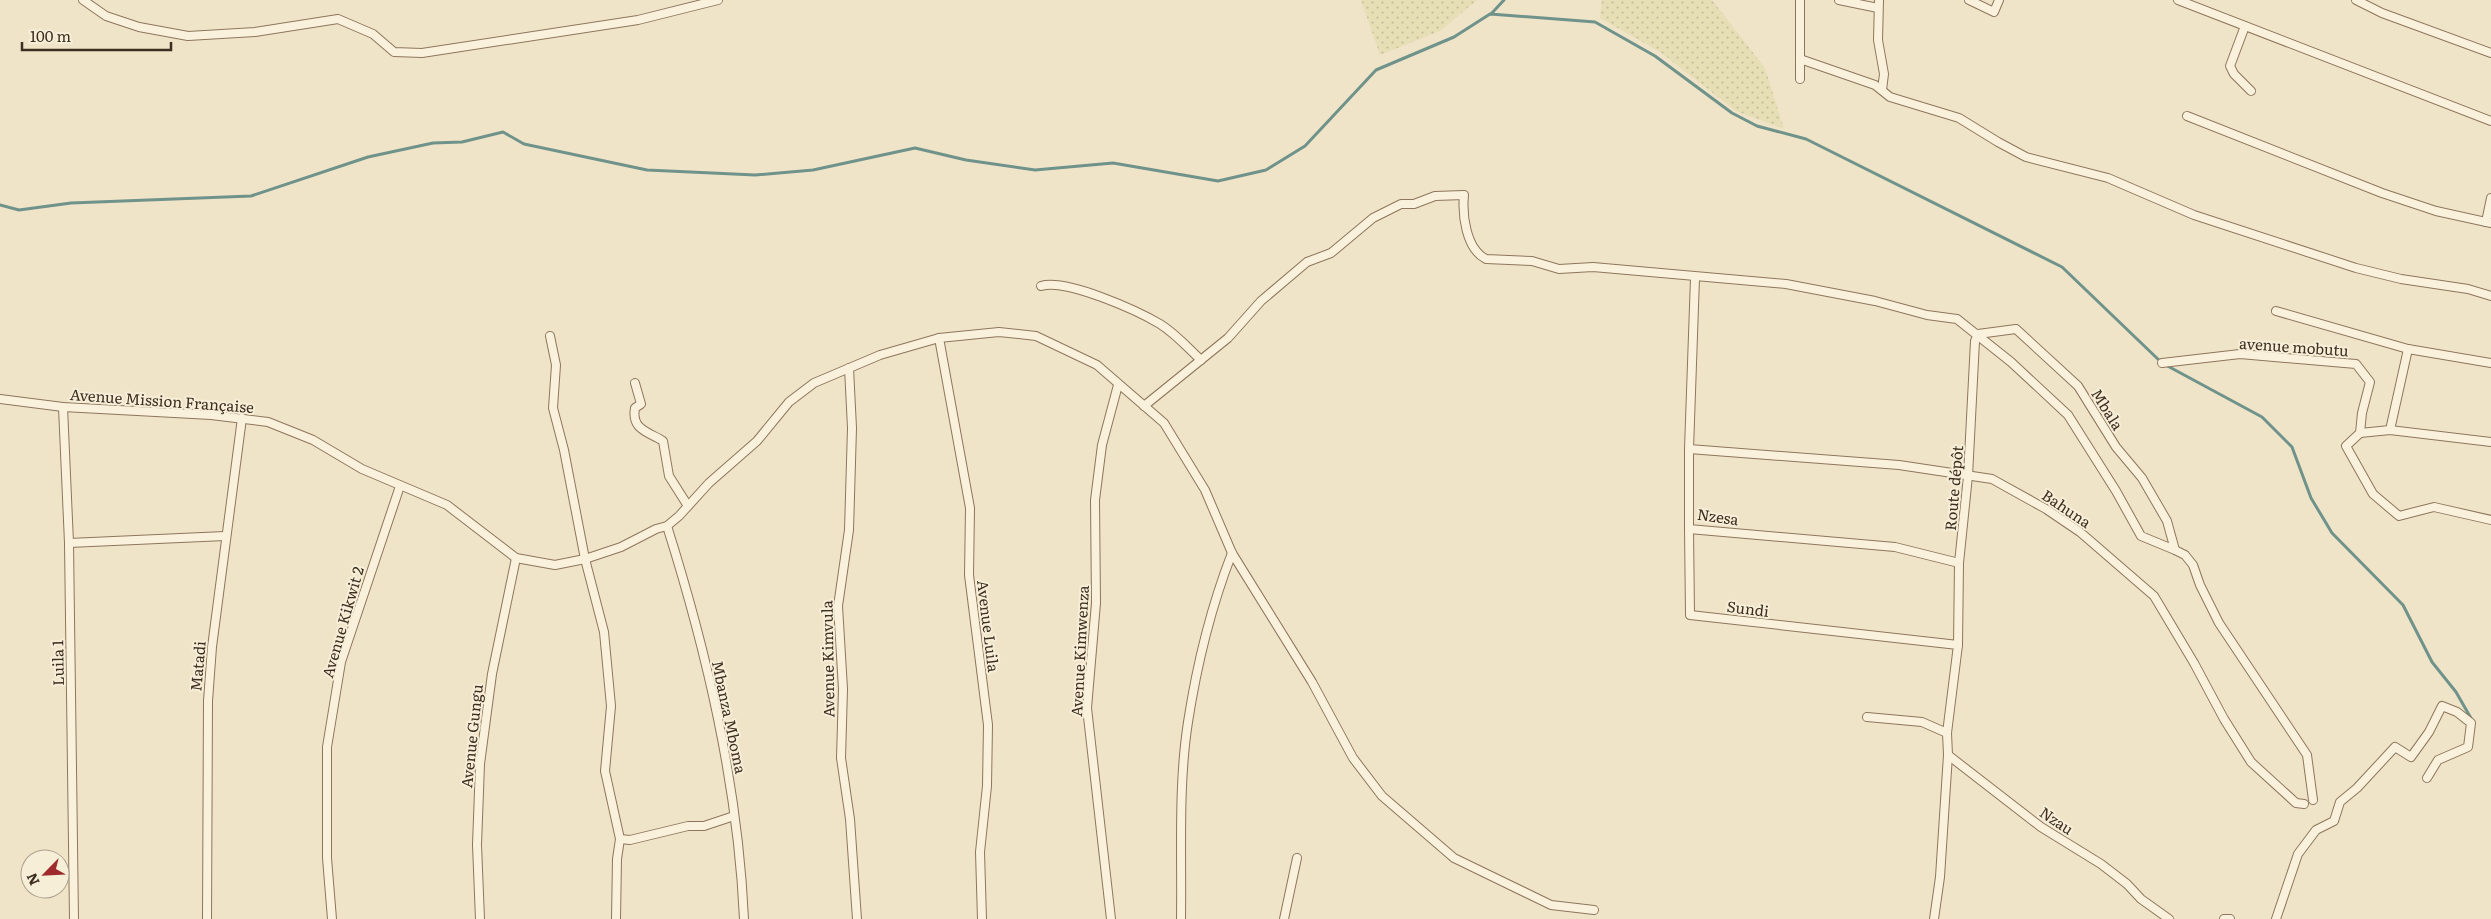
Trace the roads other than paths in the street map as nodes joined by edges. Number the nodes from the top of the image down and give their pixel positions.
1 (83, 0) edge
2 (718, 0) edge
3 (1800, 0) edge
4 (1839, 0) edge
5 (1969, 0) edge
6 (1998, 0) edge
7 (2178, 0) edge
8 (2356, 0) edge
9 (1879, 4) edge
10 (2245, 26) junction
11 (2491, 53) edge
12 (1800, 59) junction
13 (1800, 79) dead end
14 (1882, 90) junction
15 (2251, 91) dead end
16 (2187, 116) dead end
17 (2491, 121) edge
18 (2491, 198) edge
19 (2488, 223) edge
20 (1695, 278) junction
21 (1041, 286) dead end
22 (2491, 296) edge
23 (2276, 311) dead end
24 (1978, 334) junction
25 (550, 336) dead end
26 (939, 338) junction
27 (2408, 349) junction
28 (1201, 360) junction
29 (2162, 363) dead end
30 (2491, 363) edge
31 (849, 368) junction
32 (636, 383) dead end
33 (1118, 385) junction
34 (0, 399) edge
35 (1144, 406) junction
36 (63, 407) junction
37 (242, 418) junction
38 (2390, 430) junction
39 (2360, 432) junction
40 (2491, 442) edge
41 (1689, 449) junction
42 (1968, 476) junction
43 (400, 486) junction
44 (688, 506) junction
45 (2491, 520) edge
46 (667, 526) junction
47 (1689, 529) junction
48 (225, 536) junction
49 (69, 543) junction
50 (2176, 550) junction
51 (1232, 553) junction
52 (516, 558) junction
53 (585, 560) junction
54 (1959, 563) junction
55 (1958, 645) junction
56 (1866, 717) dead end
57 (1948, 733) junction
58 (1948, 755) junction
59 (2427, 778) dead end
60 (2313, 800) dead end
61 (2304, 804) dead end
62 (734, 816) junction
63 (620, 839) junction
64 (1297, 858) dead end
65 (1594, 910) dead end
66 (74, 919) edge
67 (207, 919) edge
68 (332, 919) edge
69 (480, 919) edge
70 (616, 919) edge
71 (744, 919) edge
72 (857, 919) edge
73 (982, 919) edge
74 (1111, 919) edge
75 (1181, 919) edge
76 (1284, 919) edge
77 (1934, 919) edge
78 (2169, 919) edge
79 (2224, 919) edge
80 (2230, 919) edge
81 (2276, 919) edge

1 - 2 street
3 - 12 street
4 - 9 street
5 - 6 street
7 - 10 street
8 - 11 street
9 - 14 street
10 - 15 street
10 - 17 street
12 - 13 street
12 - 14 street
14 - 22 street
16 - 19 street
18 - 19 street
20 - 24 street
20 - 28 street
20 - 41 street, Nzesa
21 - 28 street
23 - 27 street
24 - 42 street, Route dépôt
24 - 50 street
24 - 50 street, Mbala
25 - 53 street
26 - 31 street, Avenue Mission Française
26 - 33 street, Avenue Mission Française
26 - 73 street, Avenue Luila
27 - 30 street
27 - 38 street
28 - 35 street
29 - 39 street, avenue mobutu
31 - 44 street, Avenue Mission Française
31 - 72 street, Avenue Kimvula
32 - 44 street
33 - 35 street, Avenue Mission Française
33 - 74 street, Avenue Kimwenza
34 - 36 street, Avenue Mission Française
35 - 51 street, Avenue Mission Française
36 - 37 street, Avenue Mission Française
36 - 49 street, Luila 1
37 - 43 street, Avenue Mission Française
37 - 48 street, Matadi
38 - 39 street
38 - 40 street
39 - 45 street, avenue mobutu
41 - 42 street, Bahuna
41 - 47 street, Nzesa
42 - 54 street, Route dépôt
42 - 61 street, Bahuna
43 - 52 street, Avenue Mission Française
43 - 68 street, Avenue Kikwit 2
44 - 46 street, Avenue Mission Française
46 - 53 street, Avenue Mission Française
46 - 62 street, Mbanza Mboma
47 - 54 street, Nzesa
47 - 55 street, Sundi
48 - 49 street
48 - 67 street, Matadi
49 - 66 street, Luila 1
50 - 60 street, Mbala
51 - 65 street, Avenue Mission Française
51 - 75 street
52 - 53 street, Avenue Mission Française
52 - 69 street, Avenue Gungu
53 - 63 street
54 - 55 street, Route dépôt
55 - 57 street
56 - 57 street
57 - 58 street
58 - 77 street
58 - 78 street, Nzau
59 - 81 street
62 - 63 street
62 - 71 street, Mbanza Mboma
63 - 70 street
64 - 76 street
79 - 80 street

